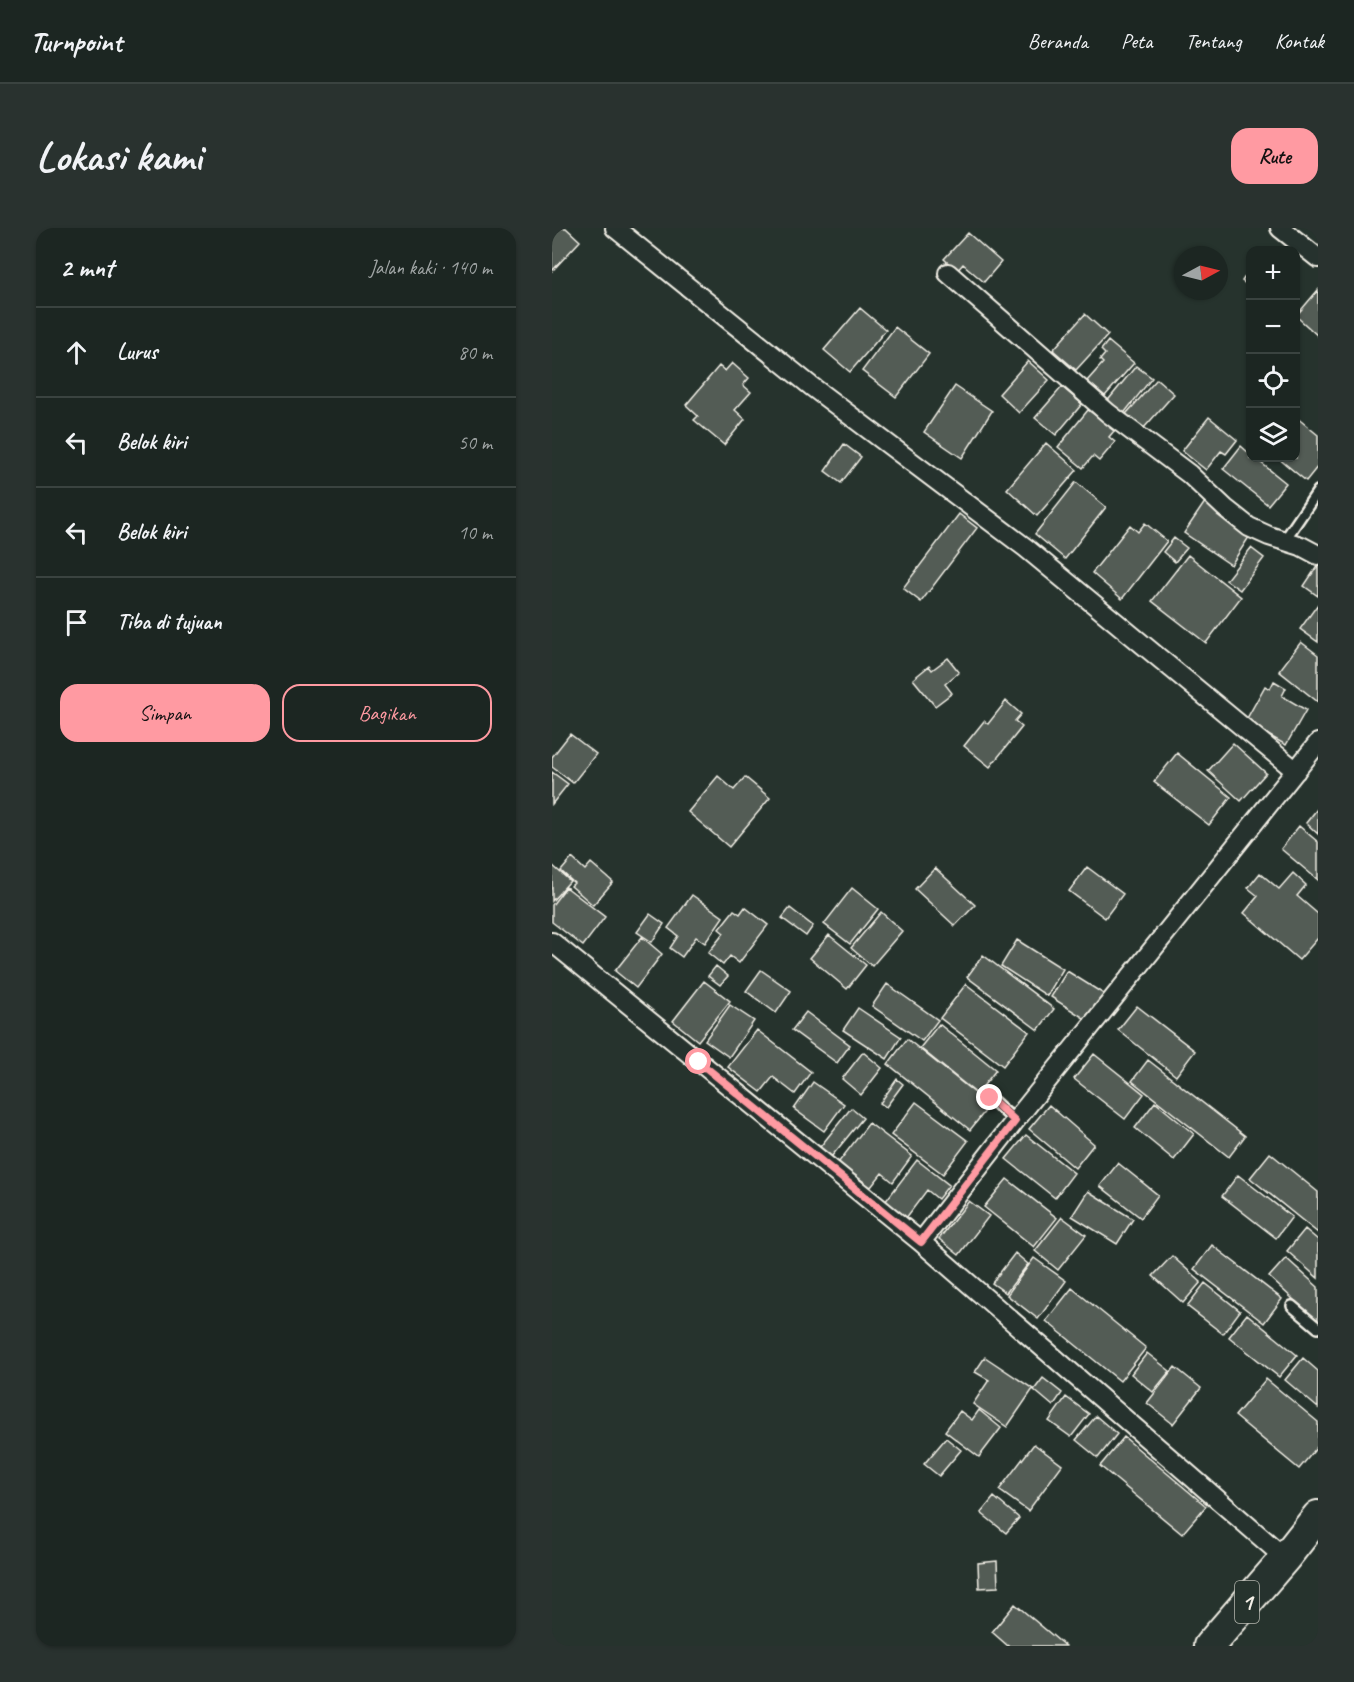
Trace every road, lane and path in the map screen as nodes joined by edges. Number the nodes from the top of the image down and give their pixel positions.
1 (615, 228) edge
2 (1280, 228) edge
3 (1318, 258) edge
4 (948, 273) dead end
5 (1318, 491) edge
6 (1284, 541) junction
7 (1318, 555) edge
8 (1318, 743) edge
9 (1296, 771) junction
10 (552, 942) edge
11 (990, 1098) dead end
12 (1015, 1121) junction
13 (921, 1242) junction
14 (1292, 1306) dead end
15 (1318, 1328) edge
16 (1318, 1516) edge
17 (1285, 1558) junction
18 (1209, 1646) edge
19 (1233, 1646) edge

1 - 9 street
2 - 3 street
4 - 6 street
5 - 6 lane
6 - 7 street
8 - 9 street
9 - 12 street
10 - 13 street
11 - 12 lane
12 - 13 street
13 - 17 street
14 - 15 lane
16 - 17 highway, 1
17 - 18 highway, 1
17 - 19 highway, 1

